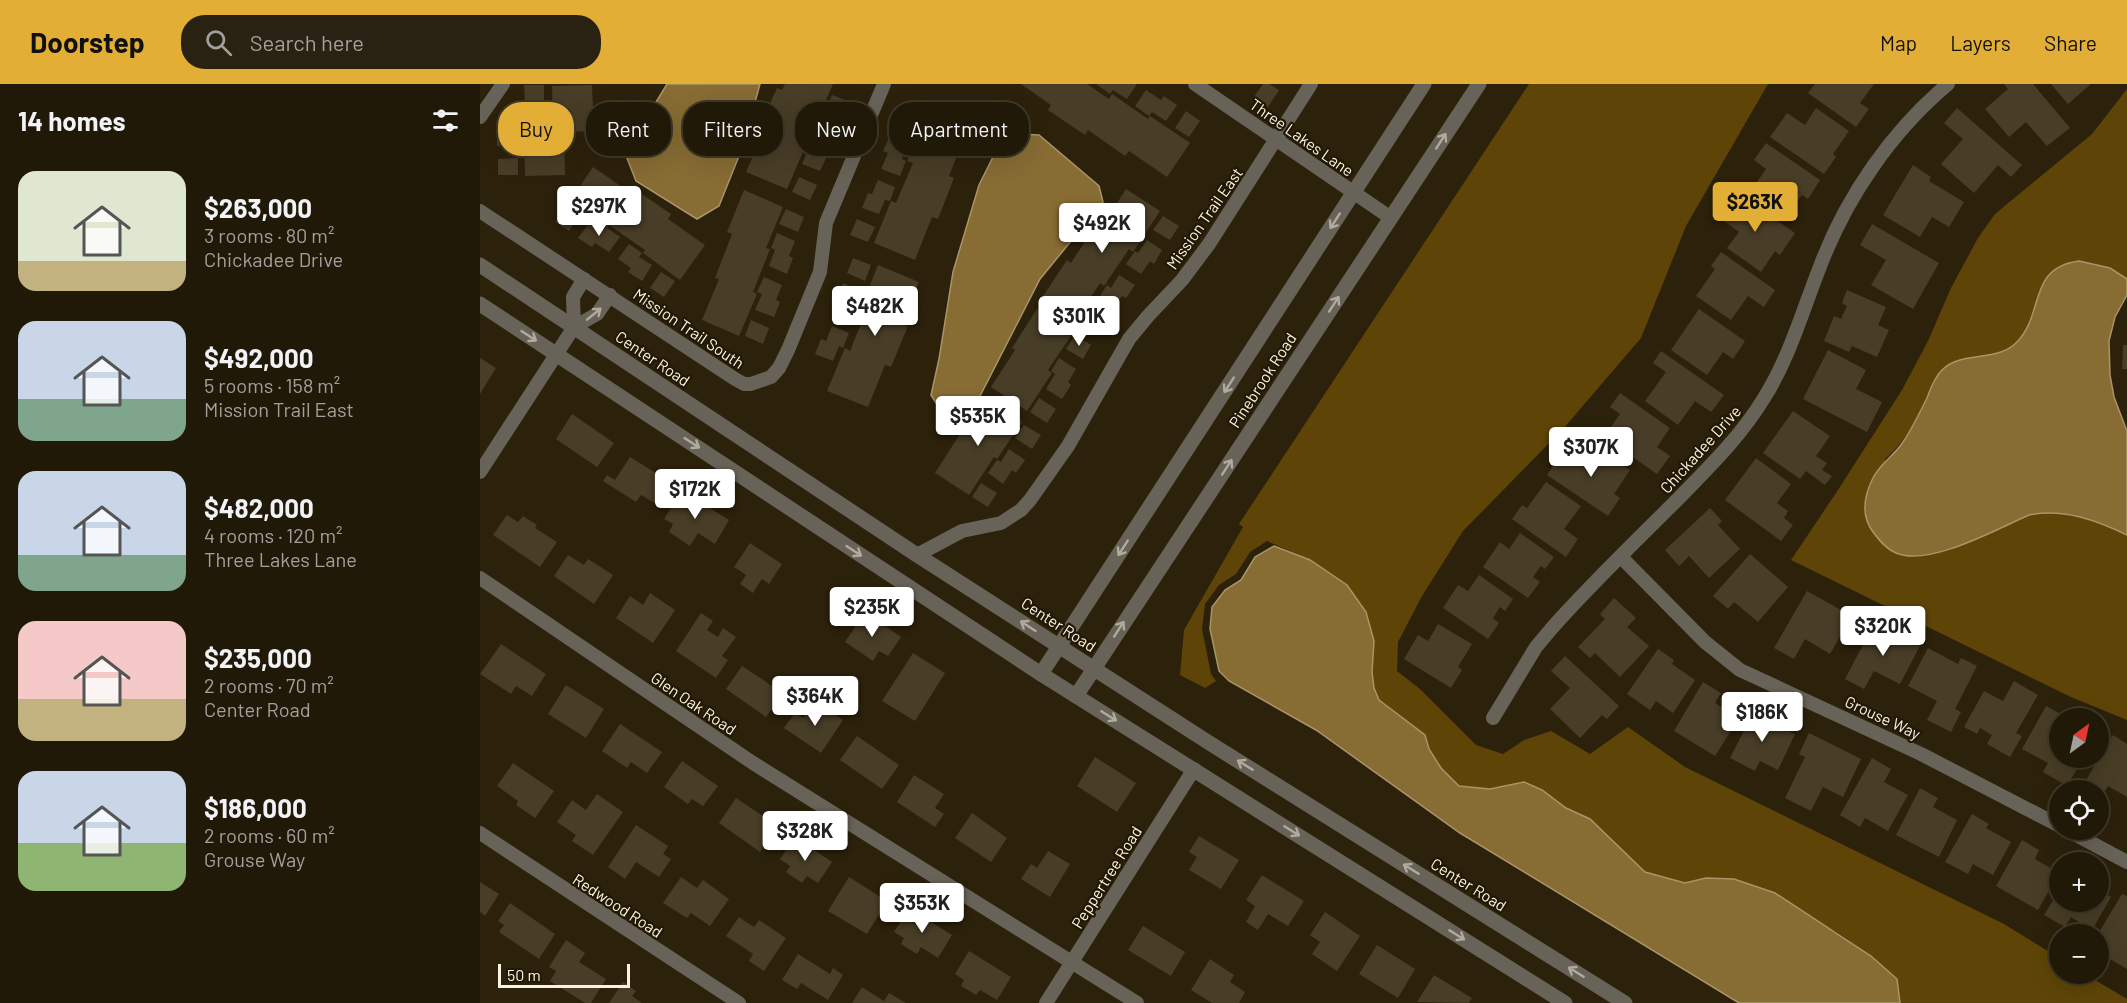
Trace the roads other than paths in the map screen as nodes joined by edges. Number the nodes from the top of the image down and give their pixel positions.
1 (503, 84) edge
2 (884, 84) edge
3 (1195, 84) edge
4 (1311, 84) edge
5 (1424, 84) edge
6 (1479, 84) edge
7 (1948, 84) edge
8 (480, 117) edge
9 (1277, 140) junction
10 (1353, 192) junction
11 (480, 211) edge
12 (1391, 218) junction
13 (480, 265) edge
14 (584, 279) junction
15 (610, 296) junction
16 (480, 304) edge
17 (574, 327) junction
18 (557, 354) junction
19 (480, 472) edge
20 (918, 555) junction
21 (1621, 557) junction
22 (480, 578) edge
23 (1060, 646) junction
24 (1094, 668) junction
25 (1041, 674) junction
26 (1076, 696) junction
27 (1493, 718) dead end
28 (1194, 770) junction
29 (2049, 820) edge
30 (480, 833) edge
31 (2086, 840) edge
32 (2127, 862) edge
33 (1072, 962) junction
34 (739, 1003) edge
35 (1046, 1003) edge
36 (1137, 1003) edge
37 (1565, 1003) edge
38 (1626, 1003) edge

1 - 8 street
2 - 15 street, Mission Trail South
3 - 9 street, Three Lakes Lane
4 - 9 street, Mission Trail East
5 - 10 street, Pinebrook Road
12 -> 6 street, Pinebrook Road
7 - 21 street, Chickadee Drive
9 - 10 street, Three Lakes Lane
9 - 20 street, Mission Trail East
10 - 12 street, Three Lakes Lane
10 -> 23 street, Pinebrook Road
11 - 14 street, Mission Trail South
24 -> 12 street, Pinebrook Road
13 - 17 street, Center Road
14 - 15 street, Mission Trail South
14 - 17 street
17 -> 15 street, Mission Trail South
16 -> 18 street
17 - 18 street
17 - 20 street, Center Road
18 - 19 street
18 -> 25 street
23 -> 20 street, Center Road
21 - 27 street, Chickadee Drive
21 - 29 street, Grouse Way
22 - 33 street, Glen Oak Road
23 - 24 street, Center Road
23 - 25 street, Pinebrook Road
24 - 26 street, Pinebrook Road
38 -> 24 street, Center Road
25 - 26 street
26 -> 28 street
28 - 33 street, Peppertree Road
28 -> 37 street
30 - 34 street, Redwood Road
31 - 32 street
33 - 35 street, Peppertree Road
33 - 36 street, Glen Oak Road

